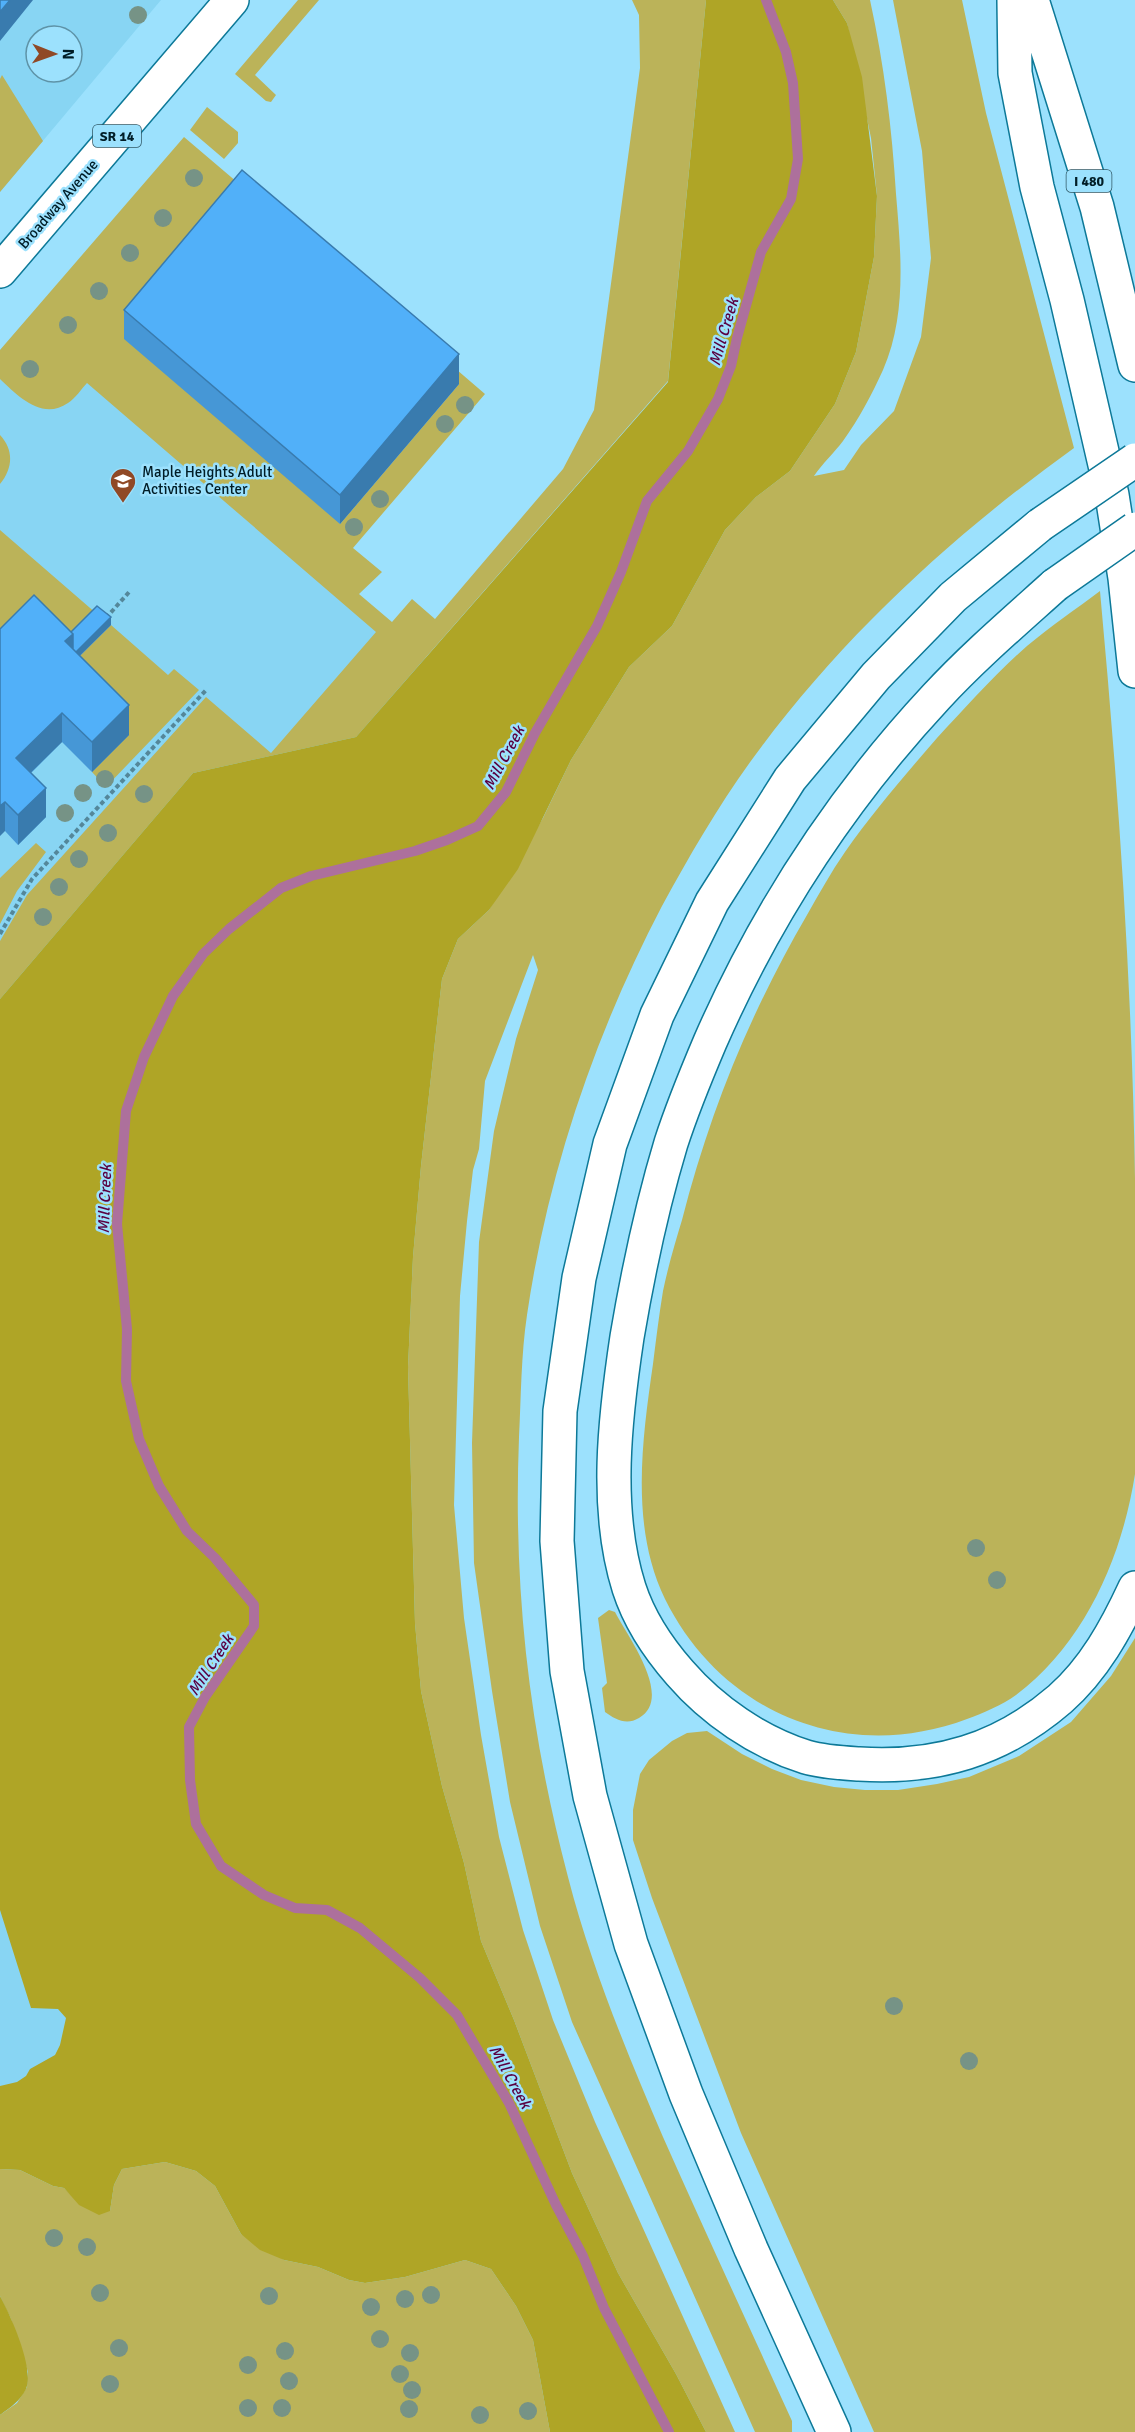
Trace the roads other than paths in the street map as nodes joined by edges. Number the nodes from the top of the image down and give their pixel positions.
1 (232, 0) edge
2 (1014, 0) edge
3 (1032, 0) edge
4 (0, 271) edge
5 (1135, 365) edge
6 (1135, 460) edge
7 (1135, 529) edge
8 (1135, 671) edge
9 (1135, 1588) edge
10 (834, 2432) edge

1 - 4 main road, Broadway Avenue / SR 14
2 - 8 main road
3 - 5 main road, I 480
6 - 10 main road, bridge
7 - 9 main road, bridge

